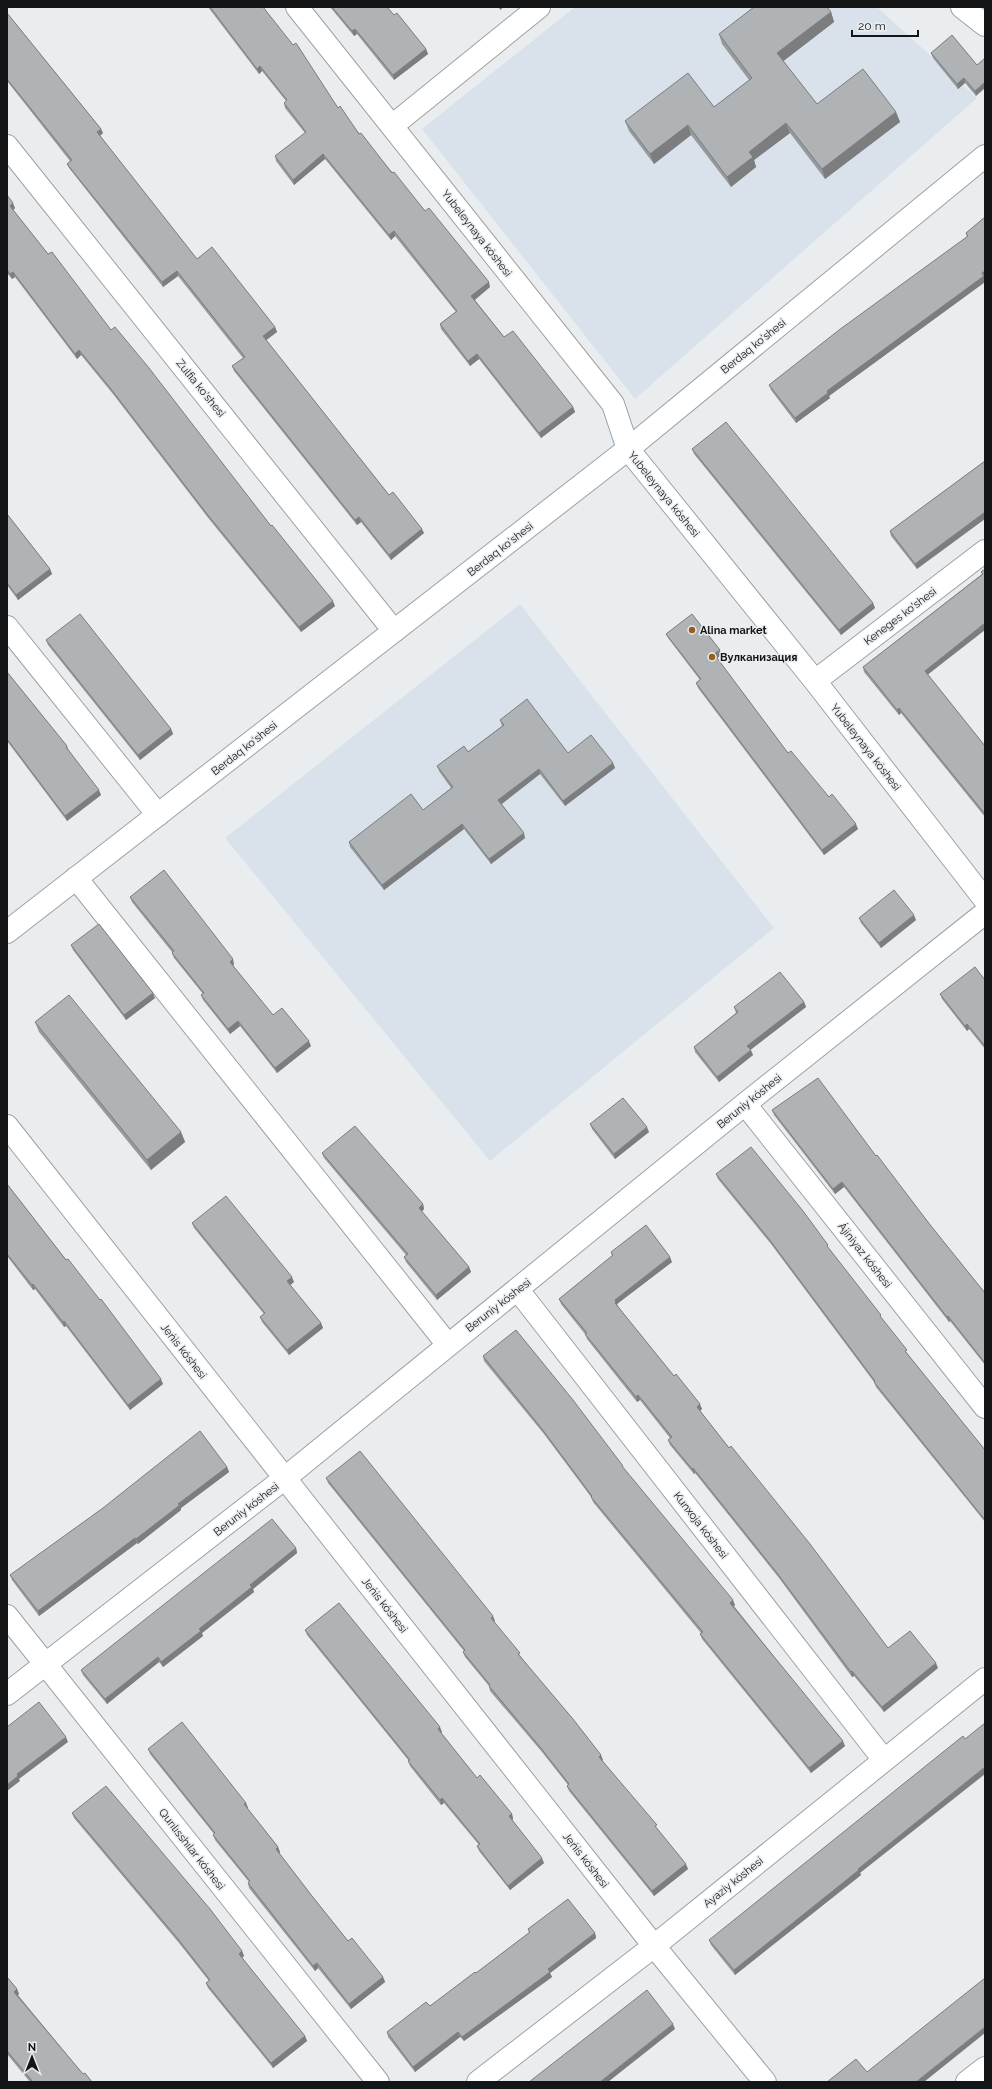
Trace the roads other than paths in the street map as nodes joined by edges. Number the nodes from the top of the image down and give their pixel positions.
1 (296, 7) edge
2 (539, 7) edge
3 (962, 7) edge
4 (985, 25) edge
5 (392, 126) junction
6 (7, 146) edge
7 (985, 156) edge
8 (628, 449) junction
9 (985, 551) edge
10 (7, 627) edge
11 (394, 631) junction
12 (815, 681) junction
13 (158, 815) junction
14 (76, 878) junction
15 (985, 900) edge
16 (985, 913) edge
17 (7, 932) edge
18 (745, 1104) junction
19 (7, 1126) edge
20 (518, 1290) junction
21 (448, 1345) junction
22 (985, 1406) edge
23 (285, 1478) junction
24 (7, 1616) edge
25 (46, 1665) junction
26 (985, 1679) edge
27 (7, 1694) edge
28 (884, 1760) junction
29 (654, 1946) junction
30 (985, 2068) edge
31 (378, 2082) edge
32 (478, 2082) edge
33 (765, 2082) edge
34 (967, 2082) edge

1 - 5 street, Yubeleynaya kóshesi
2 - 5 street
3 - 4 street
5 - 8 street, Yubeleynaya kóshesi
6 - 11 street, Zulfia ko'shesi
7 - 8 street, Berdaq ko'shesi
8 - 11 street, Berdaq ko'shesi
8 - 12 street, Yubeleynaya kóshesi
9 - 12 street, Keneges ko'shesi
10 - 13 street
11 - 13 street, Berdaq ko'shesi
12 - 15 street, Yubeleynaya kóshesi
13 - 14 street, Berdaq ko'shesi
14 - 17 street, Berdaq ko'shesi
14 - 21 street
16 - 18 street, Beruniy kóshesi
18 - 20 street, Beruniy kóshesi
18 - 22 street, Ájiniyaz kóshesi
19 - 23 street, Jeńis kóshesi
20 - 21 street, Beruniy kóshesi
20 - 28 street, Kunxoja kóshesi
21 - 23 street, Beruniy kóshesi
23 - 25 street, Beruniy kóshesi
23 - 29 street, Jeńis kóshesi
24 - 25 street, Qurılısshılar kóshesi
25 - 27 street, Beruniy kóshesi
25 - 31 street, Qurılısshılar kóshesi
26 - 28 street, Ayaziy kóshesi
28 - 29 street, Ayaziy kóshesi
29 - 32 street, Ayaziy kóshesi
29 - 33 street, Jeńis kóshesi
30 - 34 street

